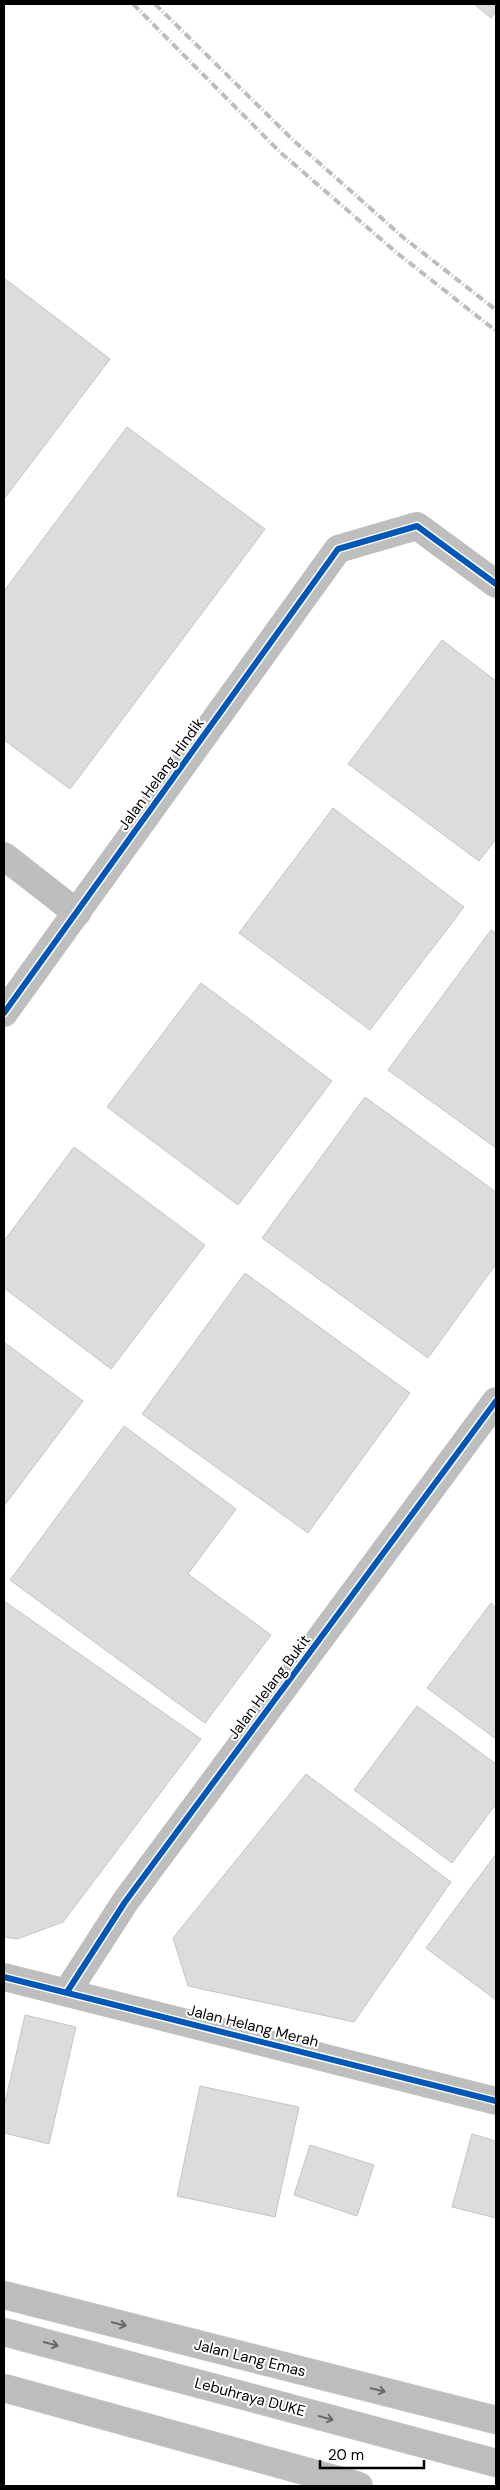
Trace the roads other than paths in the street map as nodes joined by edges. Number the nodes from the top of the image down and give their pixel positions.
1 (496, 584) edge
2 (4, 856) edge
3 (77, 913) junction
4 (4, 1013) edge
5 (496, 1401) edge
6 (4, 1976) edge
7 (67, 1992) junction
8 (496, 2101) edge
9 (4, 2295) edge
10 (4, 2332) edge
11 (4, 2388) edge
12 (4, 2401) edge
13 (496, 2420) edge
14 (496, 2463) edge
15 (358, 2486) edge
16 (370, 2486) edge

1 - 3 street, Jalan Helang Hindik
2 - 3 street
3 - 4 street, Jalan Helang Hindik
5 - 7 street, Jalan Helang Bukit
6 - 7 street, Jalan Helang Merah
7 - 8 street, Jalan Helang Merah
9 -> 13 main road, Jalan Lang Emas
10 -> 14 main road, Lebuhraya DUKE
11 - 15 main road, bridge
12 - 16 main road

